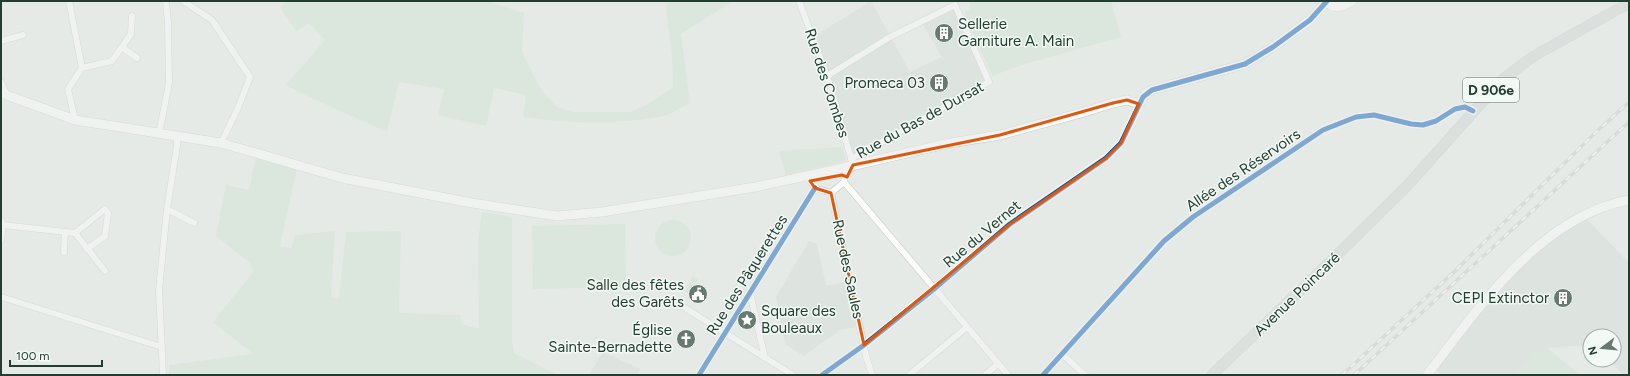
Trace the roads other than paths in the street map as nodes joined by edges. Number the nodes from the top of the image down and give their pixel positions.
1 (69, 1) edge
2 (166, 1) edge
3 (182, 1) edge
4 (799, 1) edge
5 (1327, 1) edge
6 (1350, 1) edge
7 (962, 2) dead end
8 (1629, 3) edge
9 (955, 5) junction
10 (132, 16) dead end
11 (23, 35) dead end
12 (1, 41) edge
13 (122, 47) junction
14 (137, 58) dead end
15 (82, 68) junction
16 (827, 76) junction
17 (1, 82) edge
18 (2, 91) edge
19 (1139, 104) junction
20 (1473, 111) junction
21 (75, 120) junction
22 (159, 134) junction
23 (177, 136) junction
24 (221, 143) junction
25 (846, 171) junction
26 (813, 184) junction
27 (755, 187) junction
28 (831, 193) junction
29 (1629, 200) edge
30 (167, 209) junction
31 (2, 223) edge
32 (194, 223) dead end
33 (65, 232) junction
34 (74, 233) junction
35 (1, 240) edge
36 (87, 249) junction
37 (64, 252) dead end
38 (105, 271) dead end
39 (934, 289) junction
40 (750, 293) junction
41 (1, 297) edge
42 (685, 308) dead end
43 (967, 327) junction
44 (726, 333) junction
45 (864, 344) junction
46 (162, 347) junction
47 (1062, 354) junction
48 (765, 358) junction
49 (998, 364) junction
50 (163, 375) edge
51 (699, 375) edge
52 (793, 375) edge
53 (822, 375) edge
54 (872, 375) edge
55 (909, 375) edge
56 (985, 375) edge
57 (1008, 375) edge
58 (1043, 375) edge
59 (1085, 375) edge
60 (1212, 375) edge
61 (1427, 375) edge

1 - 15 street
2 - 22 street
3 - 24 street
4 - 16 street, Rue des Combes
5 - 6 main road
5 - 19 main road
7 - 9 street
8 - 20 main road, D 906e
9 - 16 street
9 - 25 street, Rue du Bas de Dursat
10 - 13 street
11 - 12 street
13 - 14 street
13 - 15 street
15 - 21 street
16 - 25 street, Rue des Combes
17 - 18 street
18 - 21 main road
19 - 25 main road
19 - 39 street, Rue du Vernet
20 - 47 street, Allée des Réservoirs
20 - 60 main road, Avenue Poincaré / D 906e
21 - 22 main road
22 - 23 main road
23 - 24 main road
23 - 30 street
24 - 27 main road
25 - 26 main road
25 - 27 main road
25 - 28 street, Rue du Bas de Dursat
25 - 39 street
26 - 27 main road
26 - 28 street
26 - 40 street, Rue des Pâquerettes
28 - 45 street, Rue des Saules
29 - 61 main road
30 - 32 street
30 - 46 street
31 - 33 street
31 - 35 street
33 - 34 street
33 - 37 street
34 - 36 street
34 - 36 street
36 - 38 street
39 - 43 street
39 - 45 street, Rue du Vernet
40 - 44 street, Rue des Pâquerettes
40 - 48 street
41 - 46 street
42 - 44 street
43 - 49 street
43 - 55 street
44 - 48 street
44 - 51 street, Rue des Pâquerettes
45 - 53 street, Rue du Vernet
45 - 54 street
46 - 50 street
47 - 58 street, Allée des Réservoirs
47 - 59 street
48 - 52 street
49 - 56 street
49 - 57 street

